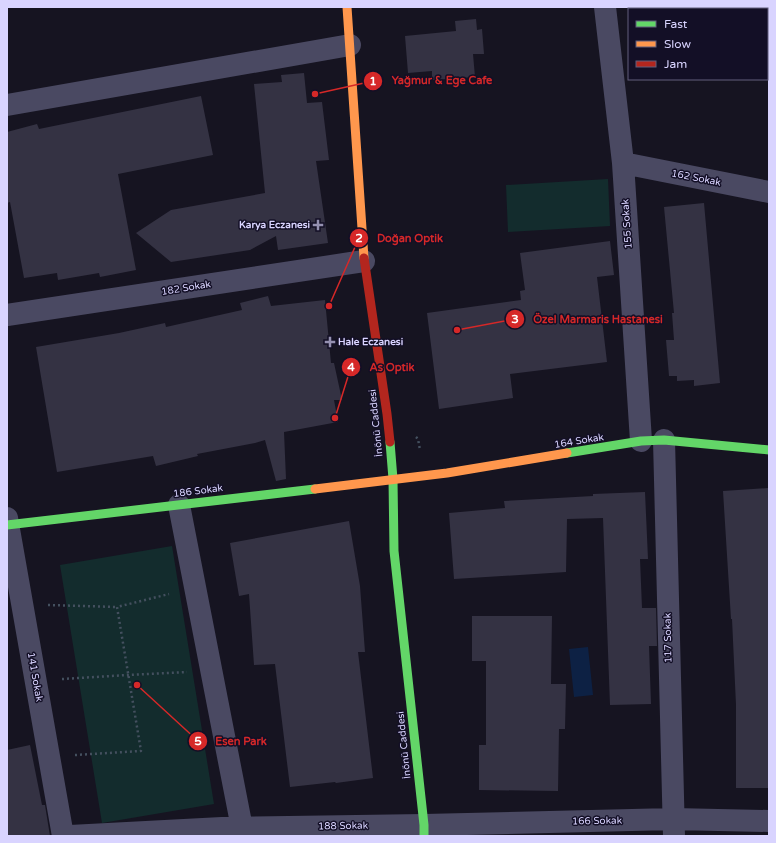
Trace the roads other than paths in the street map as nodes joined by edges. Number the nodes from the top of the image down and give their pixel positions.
1 (347, 7) edge
2 (605, 7) edge
3 (350, 44) junction
4 (7, 105) edge
5 (623, 163) junction
6 (769, 192) edge
7 (364, 261) junction
8 (7, 315) edge
9 (664, 440) junction
10 (641, 442) junction
11 (769, 450) edge
12 (392, 479) junction
13 (180, 505) junction
14 (8, 523) edge
15 (769, 821) edge
16 (242, 828) junction
17 (674, 828) edge
18 (424, 830) edge
19 (62, 836) edge
20 (70, 836) edge

1 - 3 street, İnönü Caddesi
2 - 5 street, 155 Sokak
3 - 4 street
3 - 7 street, İnönü Caddesi
5 - 6 street, 162 Sokak
5 - 10 street, 155 Sokak
7 - 8 street, 182 Sokak
7 - 12 street, İnönü Caddesi
9 - 10 street, 164 Sokak
9 - 11 street, 164 Sokak
9 - 17 street, 117 Sokak
10 - 12 street, 164 Sokak
12 - 13 street, 186 Sokak
12 - 18 street, İnönü Caddesi
13 - 14 street, 186 Sokak
13 - 16 street
14 - 19 street, 141 Sokak
15 - 17 street, 166 Sokak
16 - 18 street, 188 Sokak
16 - 20 street, 188 Sokak
17 - 18 street, 166 Sokak

